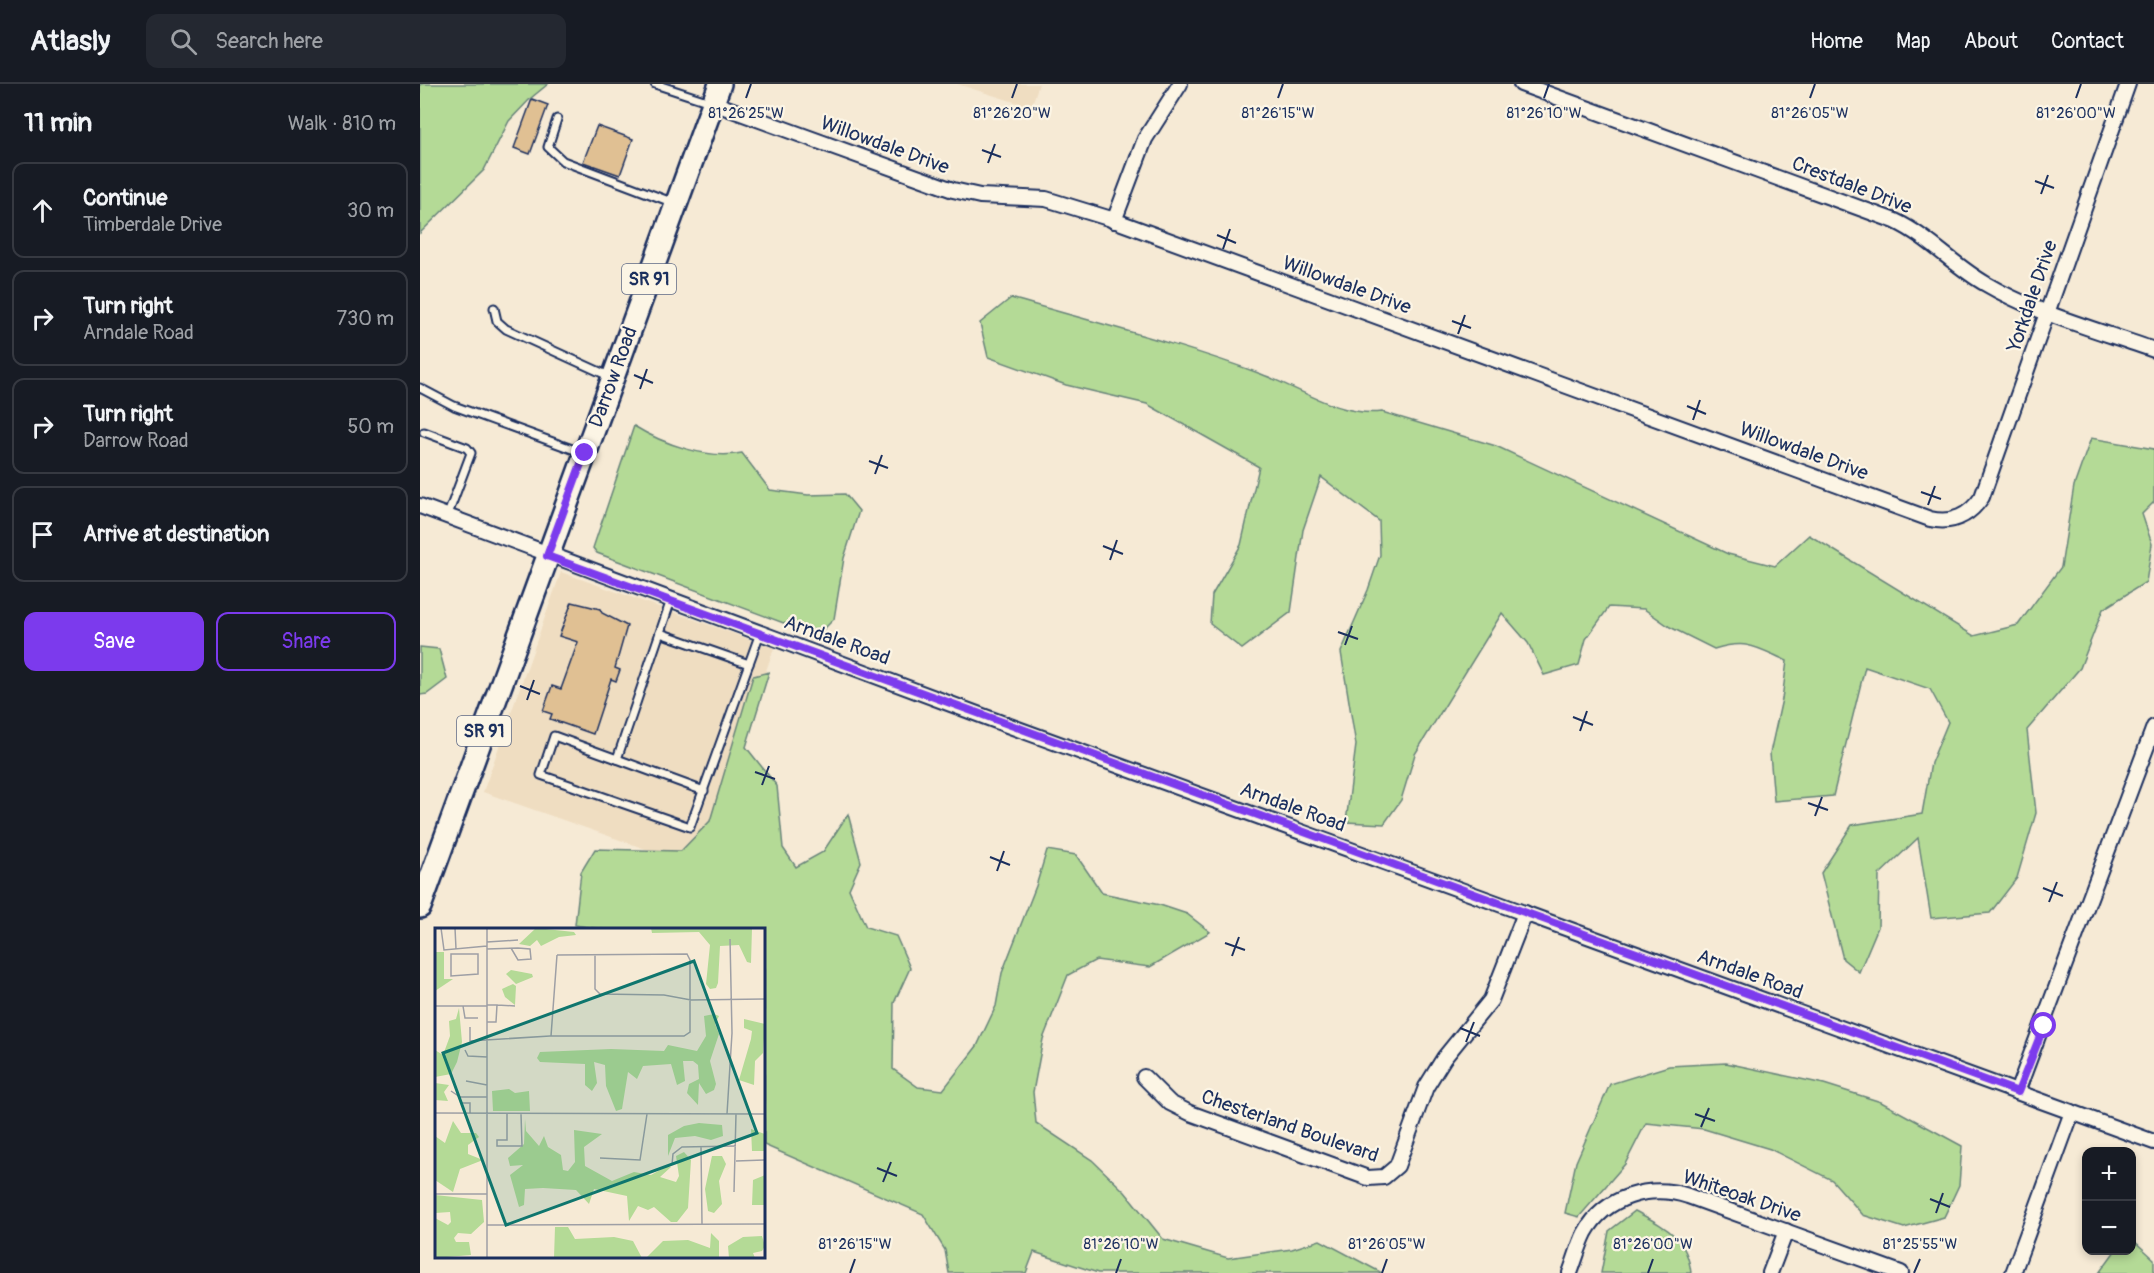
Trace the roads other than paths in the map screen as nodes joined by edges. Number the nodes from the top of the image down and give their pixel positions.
1 (655, 84) edge
2 (1180, 84) edge
3 (1521, 84) edge
4 (2128, 84) edge
5 (716, 94) edge
6 (557, 118) dead end
7 (676, 204) junction
8 (1114, 221) junction
9 (494, 308) dead end
10 (2048, 312) junction
11 (2154, 350) edge
12 (613, 378) junction
13 (420, 388) edge
14 (424, 432) dead end
15 (585, 453) junction
16 (420, 506) edge
17 (1964, 516) joint
18 (447, 517) junction
19 (547, 556) junction
20 (671, 600) junction
21 (660, 633) junction
22 (760, 633) junction
23 (749, 664) junction
24 (2154, 727) edge
25 (617, 759) junction
26 (704, 791) junction
27 (420, 907) edge
28 (1525, 913) junction
29 (1144, 1077) dead end
30 (2018, 1092) junction
31 (2072, 1112) junction
32 (2154, 1142) edge
33 (1786, 1231) junction
34 (1570, 1273) edge
35 (1770, 1273) edge
36 (1901, 1273) edge
37 (2013, 1273) edge

1 - 5 lane
2 - 8 street
3 - 10 street, Crestdale Drive
4 - 10 street, Yorkdale Drive
5 - 7 main road, Darrow Road / SR 91
5 - 8 street, Willowdale Drive
6 - 7 lane
7 - 12 main road, Darrow Road / SR 91
8 - 17 street, Willowdale Drive
9 - 12 lane
10 - 11 street, Crestdale Drive
10 - 17 street, Yorkdale Drive
12 - 15 main road, Darrow Road / SR 91
13 - 15 lane
14 - 18 lane
15 - 19 main road, Darrow Road / SR 91
16 - 18 street, Arndale Road
18 - 19 street, Arndale Road
19 - 20 street, Arndale Road
19 - 27 main road, Darrow Road / SR 91
20 - 21 lane
20 - 22 street, Arndale Road
21 - 23 lane
21 - 25 lane
22 - 23 lane
22 - 28 street, Arndale Road
23 - 26 lane
24 - 30 street
25 - 26 lane
25 - 26 lane
28 - 29 street, Chesterland Boulevard
28 - 30 street, Arndale Road
30 - 31 street, Arndale Road
31 - 32 street, Arndale Road
31 - 37 street
33 - 34 street, Whiteoak Drive
33 - 35 street
33 - 36 street, Whiteoak Drive

